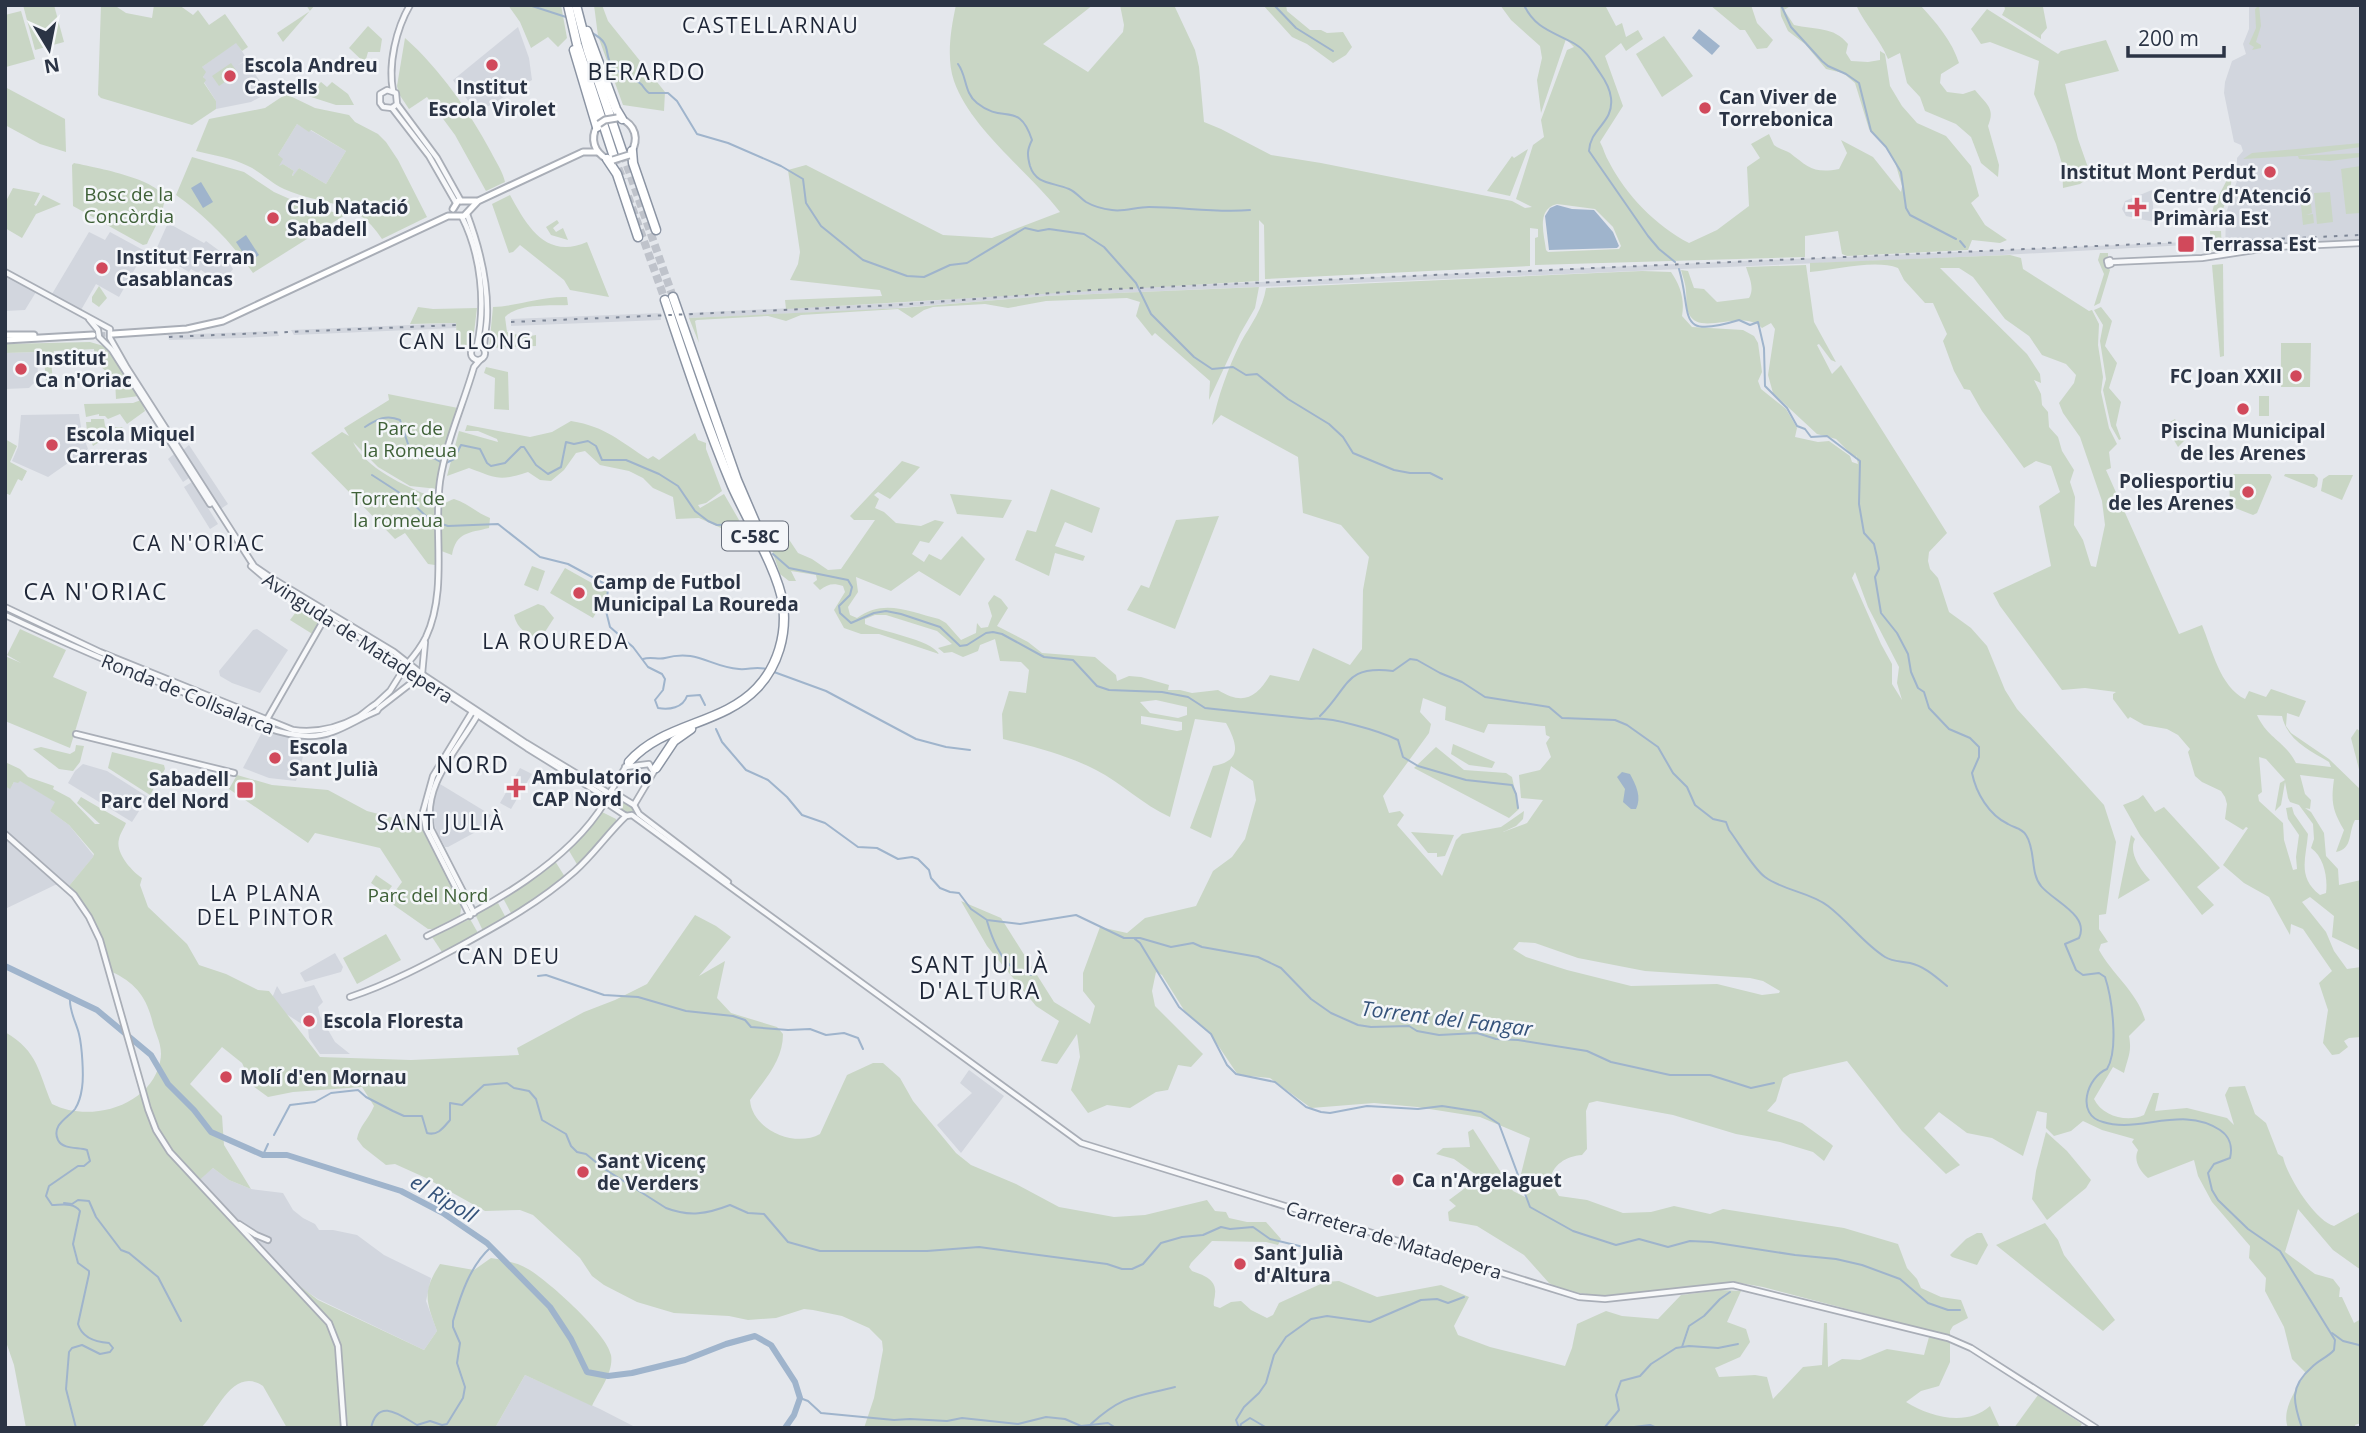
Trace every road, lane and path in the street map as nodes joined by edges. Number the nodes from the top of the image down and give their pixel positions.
1 (410, 5) edge
2 (577, 5) edge
3 (568, 6) edge
4 (391, 80) junction
5 (387, 90) junction
6 (393, 91) junction
7 (397, 104) junction
8 (392, 108) junction
9 (620, 118) junction
10 (598, 126) junction
11 (593, 141) junction
12 (583, 152) junction
13 (597, 152) junction
14 (620, 156) junction
15 (478, 201) junction
16 (459, 204) junction
17 (464, 214) junction
18 (656, 230) dead end
19 (638, 237) dead end
20 (2361, 243) edge
21 (2112, 262) dead end
22 (5, 272) edge
23 (669, 299) tunnel mouth
24 (83, 315) junction
25 (201, 326) junction
26 (110, 332) junction
27 (93, 334) tunnel mouth
28 (5, 338) edge
29 (477, 346) junction
30 (484, 348) junction
31 (473, 357) junction
32 (480, 360) junction
33 (474, 367) junction
34 (5, 607) edge
35 (5, 615) edge
36 (327, 615) junction
37 (426, 637) junction
38 (415, 654) junction
39 (423, 659) junction
40 (406, 666) junction
41 (769, 673) junction
42 (421, 676) junction
43 (396, 682) junction
44 (406, 687) junction
45 (377, 706) junction
46 (475, 714) junction
47 (264, 724) junction
48 (76, 734) dead end
49 (627, 764) junction
50 (654, 770) junction
51 (234, 773) dead end
52 (607, 795) junction
53 (632, 812) junction
54 (5, 834) edge
55 (745, 897) joint
56 (472, 915) junction
57 (427, 936) dead end
58 (349, 997) dead end
59 (233, 1219) junction
60 (268, 1240) dead end
61 (344, 1428) edge
62 (2096, 1428) edge

1 - 4 street
2 - 9 highway
2 - 14 highway
3 - 10 highway
3 - 14 highway
4 - 5 street
4 - 6 street
5 - 6 street
5 - 8 street
6 - 7 street
7 - 8 street
7 - 16 street
8 - 16 street
9 - 10 main road, bridge
9 - 14 main road
10 - 11 main road
11 - 12 main road
11 - 13 main road
12 - 13 main road
12 - 15 main road
13 - 14 main road
14 - 18 highway
14 - 19 highway
15 - 16 main road
15 - 17 main road
16 - 17 main road
16 - 17 main road
16 - 25 main road
17 - 25 main road
17 - 29 street
17 - 30 street
20 - 21 street
22 - 24 street
23 - 41 highway, C-58C
24 - 26 street
24 - 36 street, Avinguda de Matadepera
25 - 26 main road
26 - 36 street, Avinguda de Matadepera
27 - 28 main road
29 - 30 street
29 - 31 street
30 - 32 street
31 - 32 street
31 - 33 street
32 - 33 street
33 - 37 street
34 - 47 street, Ronda de Collsalarca
35 - 47 street, Ronda de Collsalarca
36 - 40 street, Avinguda de Matadepera
36 - 47 street
37 - 38 street
37 - 39 street
38 - 39 street
38 - 40 street
39 - 42 street
40 - 42 street, Avinguda de Matadepera
40 - 43 street
41 - 49 highway, C-58C
41 - 50 highway, C-58C
42 - 44 street
42 - 46 street, Avinguda de Matadepera
42 - 52 street, Avinguda de Matadepera
43 - 44 street
43 - 45 street
44 - 45 street
45 - 47 street, Ronda de Collsalarca
46 - 52 street, Avinguda de Matadepera
46 - 56 street
48 - 51 street
49 - 50 street
49 - 52 street
50 - 53 street, C-58C
52 - 53 street, Avinguda de Matadepera
52 - 53 street, Avinguda de Matadepera
52 - 56 street
53 - 55 street, Avinguda de Matadepera
53 - 58 street
54 - 59 street
55 - 62 street, Carretera de Matadepera
56 - 57 street
59 - 60 street
59 - 61 street

